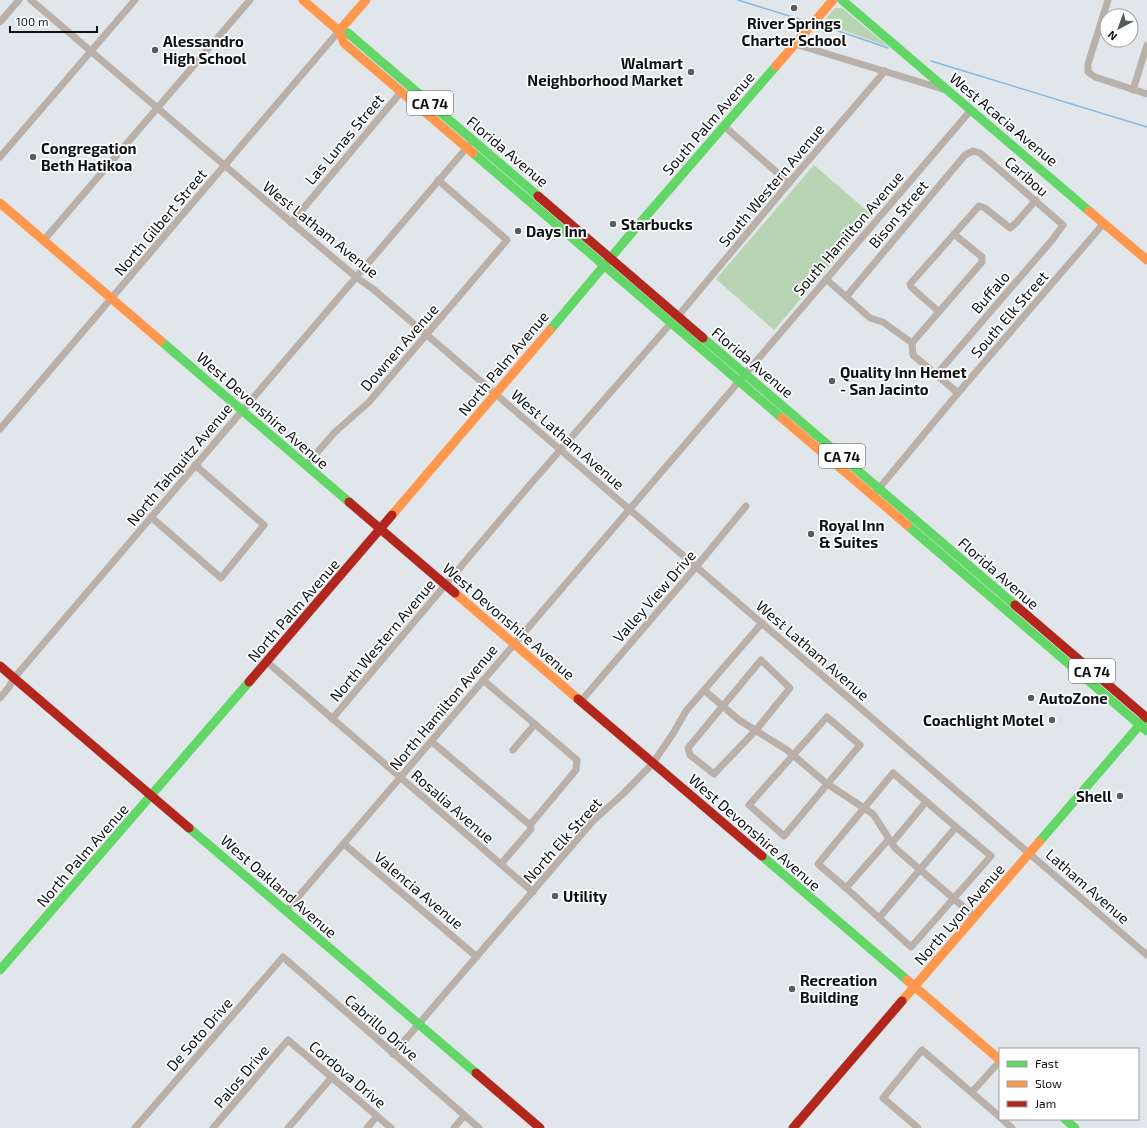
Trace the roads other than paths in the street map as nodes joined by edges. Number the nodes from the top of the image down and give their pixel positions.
1 (19, 0) edge
2 (32, 0) edge
3 (135, 0) edge
4 (250, 0) edge
5 (303, 0) edge
6 (366, 0) edge
7 (833, 0) edge
8 (842, 0) edge
9 (1108, 0) edge
10 (0, 22) edge
11 (339, 31) junction
12 (795, 44) junction
13 (1147, 46) edge
14 (91, 51) junction
15 (885, 71) junction
16 (1134, 90) junction
17 (949, 91) junction
18 (401, 92) junction
19 (1147, 94) edge
20 (157, 108) junction
21 (971, 110) junction
22 (442, 114) junction
23 (724, 126) junction
24 (473, 139) junction
25 (466, 148) junction
26 (972, 151) joint
27 (0, 157) edge
28 (224, 166) junction
29 (438, 180) junction
30 (789, 183) junction
31 (1036, 200) junction
32 (0, 203) edge
33 (291, 223) junction
34 (1104, 223) junction
35 (1063, 225) joint
36 (954, 234) junction
37 (44, 240) junction
38 (610, 258) junction
39 (1147, 260) edge
40 (604, 265) junction
41 (356, 277) junction
42 (829, 282) junction
43 (846, 297) junction
44 (112, 298) junction
45 (938, 311) junction
46 (675, 320) junction
47 (427, 335) junction
48 (912, 343) junction
49 (936, 375) junction
50 (742, 377) junction
51 (958, 393) junction
52 (496, 394) junction
53 (242, 410) junction
54 (0, 429) edge
55 (560, 450) junction
56 (195, 465) junction
57 (306, 465) junction
58 (879, 488) junction
59 (873, 496) junction
60 (746, 506) dead end
61 (629, 509) junction
62 (151, 517) junction
63 (380, 529) junction
64 (696, 567) junction
65 (962, 572) junction
66 (445, 584) junction
67 (762, 623) junction
68 (1038, 625) junction
69 (514, 644) junction
70 (267, 662) junction
71 (0, 666) edge
72 (14, 678) junction
73 (483, 680) junction
74 (704, 690) junction
75 (0, 698) edge
76 (581, 701) junction
77 (722, 706) junction
78 (1147, 717) edge
79 (332, 719) junction
80 (535, 724) junction
81 (1143, 728) edge
82 (756, 730) junction
83 (434, 743) junction
84 (513, 750) dead end
85 (793, 755) junction
86 (652, 763) junction
87 (400, 778) junction
88 (828, 784) junction
89 (152, 795) junction
90 (926, 802) junction
91 (865, 808) junction
92 (530, 825) junction
93 (956, 827) junction
94 (890, 841) junction
95 (344, 844) junction
96 (1030, 854) junction
97 (501, 864) junction
98 (921, 870) junction
99 (846, 888) junction
100 (533, 892) junction
101 (954, 899) junction
102 (286, 911) junction
103 (975, 917) junction
104 (879, 918) junction
105 (1147, 955) edge
106 (283, 957) joint
107 (477, 957) junction
108 (0, 970) edge
109 (914, 988) junction
110 (418, 1024) junction
111 (288, 1040) joint
112 (393, 1054) junction
113 (999, 1059) edge
114 (999, 1061) edge
115 (332, 1077) junction
116 (972, 1092) junction
117 (377, 1116) junction
118 (464, 1116) junction
119 (999, 1116) edge
120 (1003, 1120) edge
121 (1066, 1120) edge
122 (135, 1128) edge
123 (213, 1128) edge
124 (288, 1128) edge
125 (367, 1128) edge
126 (391, 1128) edge
127 (454, 1128) edge
128 (479, 1128) edge
129 (540, 1128) edge
130 (793, 1128) edge
131 (918, 1128) edge
132 (1012, 1128) edge
133 (1076, 1128) edge

1 - 10 street
2 - 14 street, West Latham Avenue
3 - 14 street
4 - 20 street
5 - 11 street, Florida Avenue / CA 74
6 - 11 street
7 - 12 street, South Palm Avenue
8 - 17 street, West Acacia Avenue
9 - 16 street
11 - 18 street, Florida Avenue
11 - 22 street, Florida Avenue / CA 74
11 - 28 street, North Gilbert Street
12 - 15 street
12 - 23 street, South Palm Avenue
13 - 16 street
14 - 20 street, West Latham Avenue
14 - 27 street
15 - 17 street
15 - 30 street, South Western Avenue
16 - 19 street
17 - 21 street, West Acacia Avenue
18 - 22 street
18 - 25 street, Florida Avenue
18 - 33 street, Las Lunas Street
20 - 28 street, West Latham Avenue
20 - 37 street
21 - 34 street, West Acacia Avenue
21 - 42 street, South Hamilton Avenue
22 - 24 street, Florida Avenue / CA 74
23 - 30 street
23 - 38 street, South Palm Avenue
24 - 25 street, North Tahquitz Avenue
24 - 38 street, Florida Avenue / CA 74
25 - 29 street, North Tahquitz Avenue
25 - 40 street, Florida Avenue
26 - 31 street, Caribou
26 - 43 street, Bison Street
28 - 33 street, West Latham Avenue
28 - 44 street, North Gilbert Street
29 - 41 street, North Tahquitz Avenue
29 - 47 street, Downen Avenue
30 - 46 street, South Western Avenue
31 - 35 street, Caribou
31 - 36 street
32 - 37 street, West Devonshire Avenue
33 - 41 street, West Latham Avenue
34 - 39 street, West Acacia Avenue
34 - 51 street, South Elk Street
35 - 49 street, Buffalo
36 - 45 street
36 - 45 street
37 - 44 street, West Devonshire Avenue
38 - 40 street, South Palm Avenue
38 - 46 street, Florida Avenue / CA 74
40 - 46 street, Florida Avenue
40 - 52 street, North Palm Avenue
41 - 47 street, West Latham Avenue
41 - 53 street, North Tahquitz Avenue
42 - 43 street
42 - 50 street, South Hamilton Avenue
43 - 48 street
44 - 53 street, West Devonshire Avenue
44 - 54 street, North Gilbert Street
45 - 48 street
46 - 50 street, Florida Avenue / CA 74
46 - 55 street, North Western Avenue
47 - 52 street, West Latham Avenue
47 - 57 street, Downen Avenue
48 - 49 street
49 - 51 street
50 - 58 street, Florida Avenue / CA 74
50 - 59 street, Florida Avenue
50 - 61 street, North Hamilton Avenue
51 - 58 street, South Elk Street
52 - 55 street, West Latham Avenue
52 - 63 street, North Palm Avenue
53 - 56 street, North Tahquitz Avenue
53 - 57 street, West Devonshire Avenue
55 - 61 street, West Latham Avenue
55 - 66 street, North Western Avenue
56 - 62 street, North Tahquitz Avenue
56 - 62 street
57 - 63 street, West Devonshire Avenue
58 - 59 street, South Elk Street
58 - 68 street, Florida Avenue / CA 74
59 - 65 street, Florida Avenue
60 - 64 street, Valley View Drive
61 - 64 street, West Latham Avenue
61 - 69 street, North Hamilton Avenue
62 - 72 street, North Tahquitz Avenue
63 - 66 street, West Devonshire Avenue
63 - 70 street, North Palm Avenue
64 - 67 street, West Latham Avenue
64 - 76 street, Valley View Drive
65 - 68 street
65 - 81 street, Florida Avenue
66 - 69 street, West Devonshire Avenue
66 - 79 street, North Western Avenue
67 - 74 street, North Elk Street
67 - 96 street, West Latham Avenue
68 - 78 street, Florida Avenue / CA 74
69 - 73 street, North Hamilton Avenue
69 - 76 street, West Devonshire Avenue
70 - 79 street, Rosalia Avenue
70 - 89 street, North Palm Avenue
71 - 72 street, West Oakland Avenue
72 - 75 street, North Tahquitz Avenue
72 - 89 street, West Oakland Avenue
73 - 80 street
73 - 83 street, North Hamilton Avenue
74 - 77 street
74 - 86 street, North Elk Street
76 - 86 street, West Devonshire Avenue
77 - 82 street
77 - 82 street
77 - 82 street
78 - 81 street, North Lyon Avenue
79 - 87 street, Rosalia Avenue
80 - 84 street
80 - 92 street
81 - 96 street, North Lyon Avenue
82 - 85 street
83 - 87 street, North Hamilton Avenue
83 - 92 street
85 - 88 street
85 - 88 street
85 - 88 street
86 - 100 street, North Elk Street
86 - 109 street, West Devonshire Avenue
87 - 95 street, North Hamilton Avenue
87 - 97 street, Rosalia Avenue
88 - 91 street
89 - 102 street, West Oakland Avenue
89 - 108 street, North Palm Avenue
90 - 91 street
90 - 93 street
90 - 94 street
91 - 94 street
91 - 99 street
92 - 97 street
93 - 98 street
93 - 101 street
94 - 98 street
94 - 99 street
95 - 102 street, North Hamilton Avenue
95 - 107 street, Valencia Avenue
96 - 103 street, North Lyon Avenue
96 - 105 street, Latham Avenue
97 - 100 street, Rosalia Avenue
98 - 101 street
98 - 104 street
99 - 104 street
100 - 107 street, North Elk Street
101 - 103 street
101 - 104 street
102 - 110 street, West Oakland Avenue
103 - 109 street, North Lyon Avenue
106 - 112 street, Cabrillo Drive
106 - 122 street, De Soto Drive
107 - 110 street, North Elk Street
109 - 113 street, West Devonshire Avenue
109 - 130 street, North Lyon Avenue
110 - 112 street, North Elk Street
110 - 129 street, West Oakland Avenue
111 - 115 street, Cordova Drive
111 - 123 street, Palos Drive
112 - 118 street, Cabrillo Drive
114 - 116 street
115 - 117 street, Cordova Drive
115 - 124 street
116 - 119 street
116 - 131 street
117 - 125 street
117 - 126 street, Cordova Drive
118 - 127 street
118 - 128 street, Cabrillo Drive
120 - 132 street
121 - 133 street

